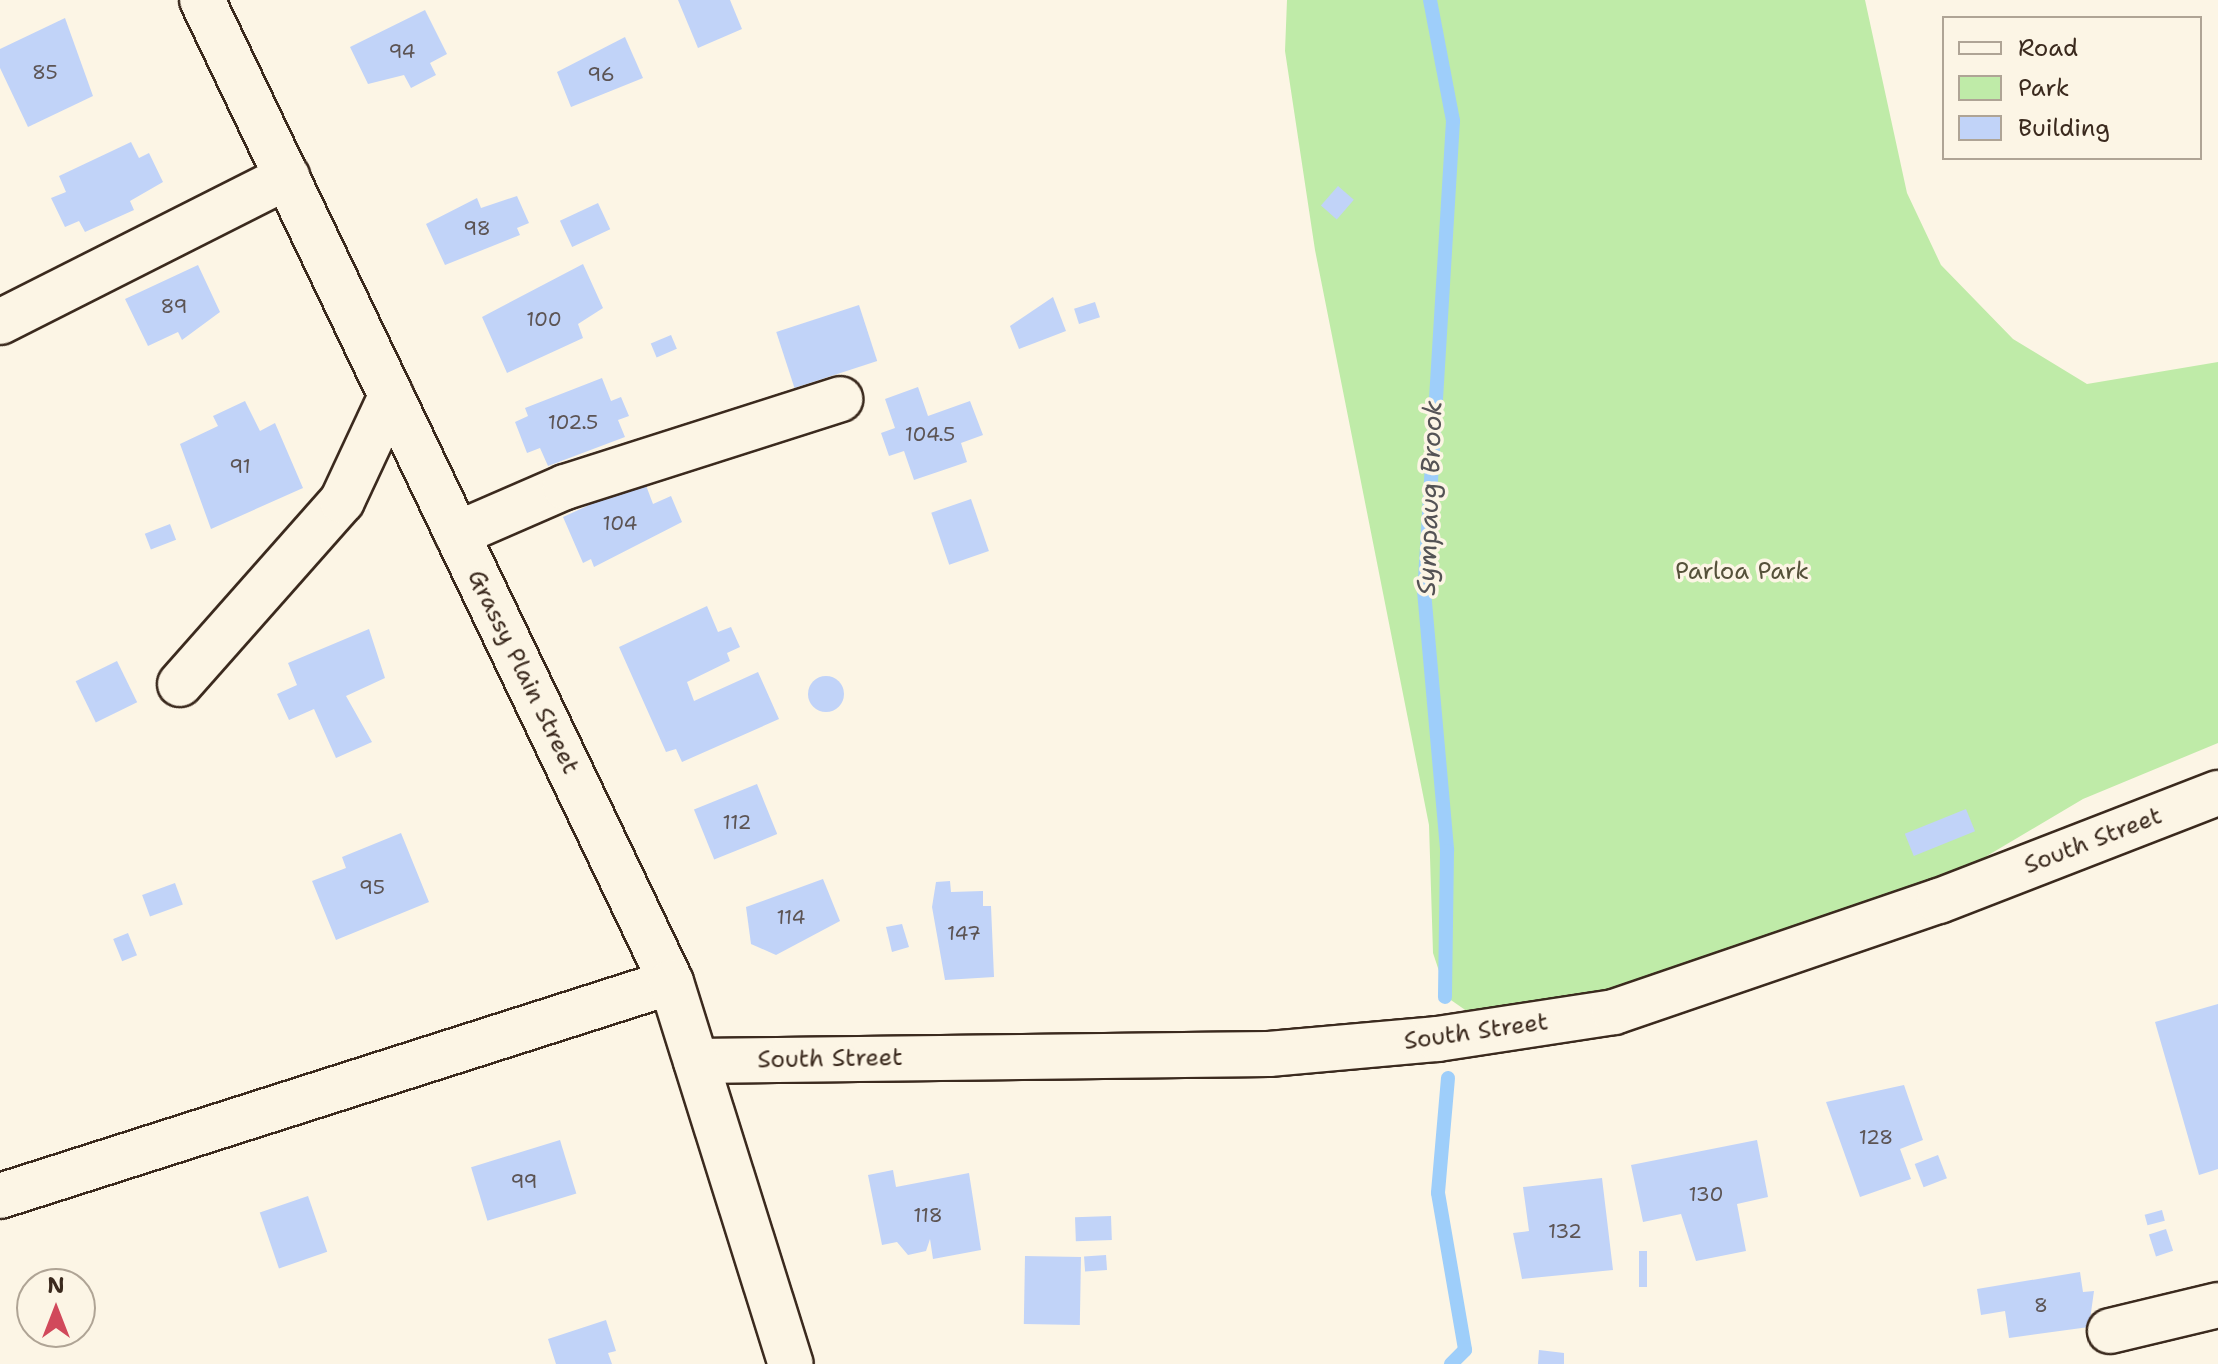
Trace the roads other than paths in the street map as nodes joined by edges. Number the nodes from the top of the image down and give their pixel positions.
1 (202, 0) edge
2 (287, 177) junction
3 (0, 322) edge
4 (391, 396) junction
5 (840, 399) dead end
6 (457, 534) junction
7 (180, 684) dead end
8 (2218, 793) edge
9 (671, 982) junction
10 (696, 1061) junction
11 (0, 1196) edge
12 (2218, 1305) edge
13 (2110, 1331) dead end
14 (791, 1364) edge

1 - 2 street, Grassy Plain Street
2 - 3 street
2 - 4 street, Grassy Plain Street
4 - 6 street, Grassy Plain Street
4 - 7 street
5 - 6 street
6 - 9 street, Grassy Plain Street
8 - 10 street, South Street
9 - 10 street, Grassy Plain Street
9 - 11 street
10 - 14 street, Grassy Plain Street
12 - 13 street

